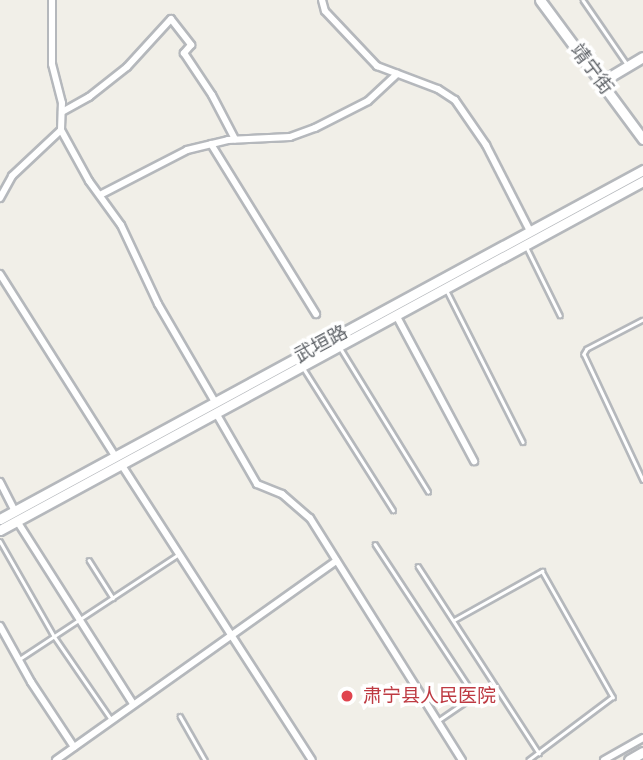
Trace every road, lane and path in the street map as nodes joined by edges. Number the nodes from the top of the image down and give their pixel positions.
1 (52, 0) edge
2 (322, 0) edge
3 (540, 0) edge
4 (583, 0) edge
5 (643, 57) edge
6 (628, 66) junction
7 (397, 74) junction
8 (601, 82) junction
9 (62, 112) junction
10 (61, 130) junction
11 (235, 139) junction
12 (643, 139) edge
13 (211, 144) junction
14 (643, 170) edge
15 (1, 178) edge
16 (643, 181) edge
17 (7, 185) junction
18 (100, 195) junction
19 (0, 198) edge
20 (530, 231) junction
21 (525, 245) junction
22 (0, 274) edge
23 (446, 288) junction
24 (316, 314) dead end
25 (396, 315) junction
26 (560, 315) dead end
27 (643, 320) edge
28 (339, 346) junction
29 (303, 366) junction
30 (215, 402) junction
31 (216, 413) junction
32 (523, 442) dead end
33 (118, 460) junction
34 (474, 461) dead end
35 (643, 480) edge
36 (0, 482) edge
37 (428, 491) dead end
38 (393, 510) dead end
39 (16, 516) junction
40 (0, 519) edge
41 (0, 530) edge
42 (0, 541) edge
43 (374, 544) dead end
44 (179, 554) junction
45 (89, 560) dead end
46 (336, 561) junction
47 (418, 566) dead end
48 (113, 598) junction
49 (79, 620) junction
50 (454, 620) junction
51 (0, 626) edge
52 (231, 635) junction
53 (54, 636) junction
54 (18, 660) junction
55 (133, 704) junction
56 (180, 716) dead end
57 (112, 719) junction
58 (437, 721) junction
59 (643, 738) edge
60 (74, 747) junction
61 (643, 752) edge
62 (539, 753) junction
63 (56, 760) edge
64 (205, 760) edge
65 (312, 760) edge
66 (462, 760) edge
67 (529, 760) edge
68 (604, 760) edge
69 (629, 760) edge

1 - 9 street
2 - 7 street
3 - 8 main road, 靖宁街
4 - 6 lane
5 - 6 main road
6 - 8 main road
7 - 11 street
7 - 20 street
8 - 12 main road, 靖宁街
9 - 10 street
9 - 11 street
10 - 17 street
10 - 18 street
11 - 13 street
13 - 18 street
13 - 24 street
14 - 20 main road, 武垣路
15 - 17 street
16 - 21 main road, 武垣路
17 - 19 street
18 - 30 street
20 - 30 main road, 武垣路
21 - 23 main road, 武垣路
21 - 26 lane
22 - 33 street
23 - 25 main road, 武垣路
23 - 32 lane
25 - 28 main road, 武垣路
25 - 34 street
27 - 35 lane
28 - 29 main road, 武垣路
28 - 37 lane
29 - 31 main road, 武垣路
29 - 38 lane
30 - 33 main road, 武垣路
31 - 33 main road, 武垣路
31 - 46 street
33 - 39 main road, 武垣路
33 - 44 street
36 - 39 street
39 - 40 main road, 武垣路
39 - 41 main road, 武垣路
39 - 49 street
42 - 53 lane
43 - 58 lane
44 - 48 lane
44 - 52 street
45 - 48 lane
46 - 52 street
46 - 58 street
47 - 50 lane
48 - 49 lane
49 - 53 lane
49 - 55 street
50 - 62 lane
50 - 62 lane
51 - 54 street
52 - 55 street
52 - 65 street
53 - 54 lane
53 - 57 lane
54 - 60 street
55 - 57 street
56 - 64 lane
57 - 60 street
58 - 66 street
59 - 68 street
60 - 63 street
61 - 69 main road
62 - 67 lane

